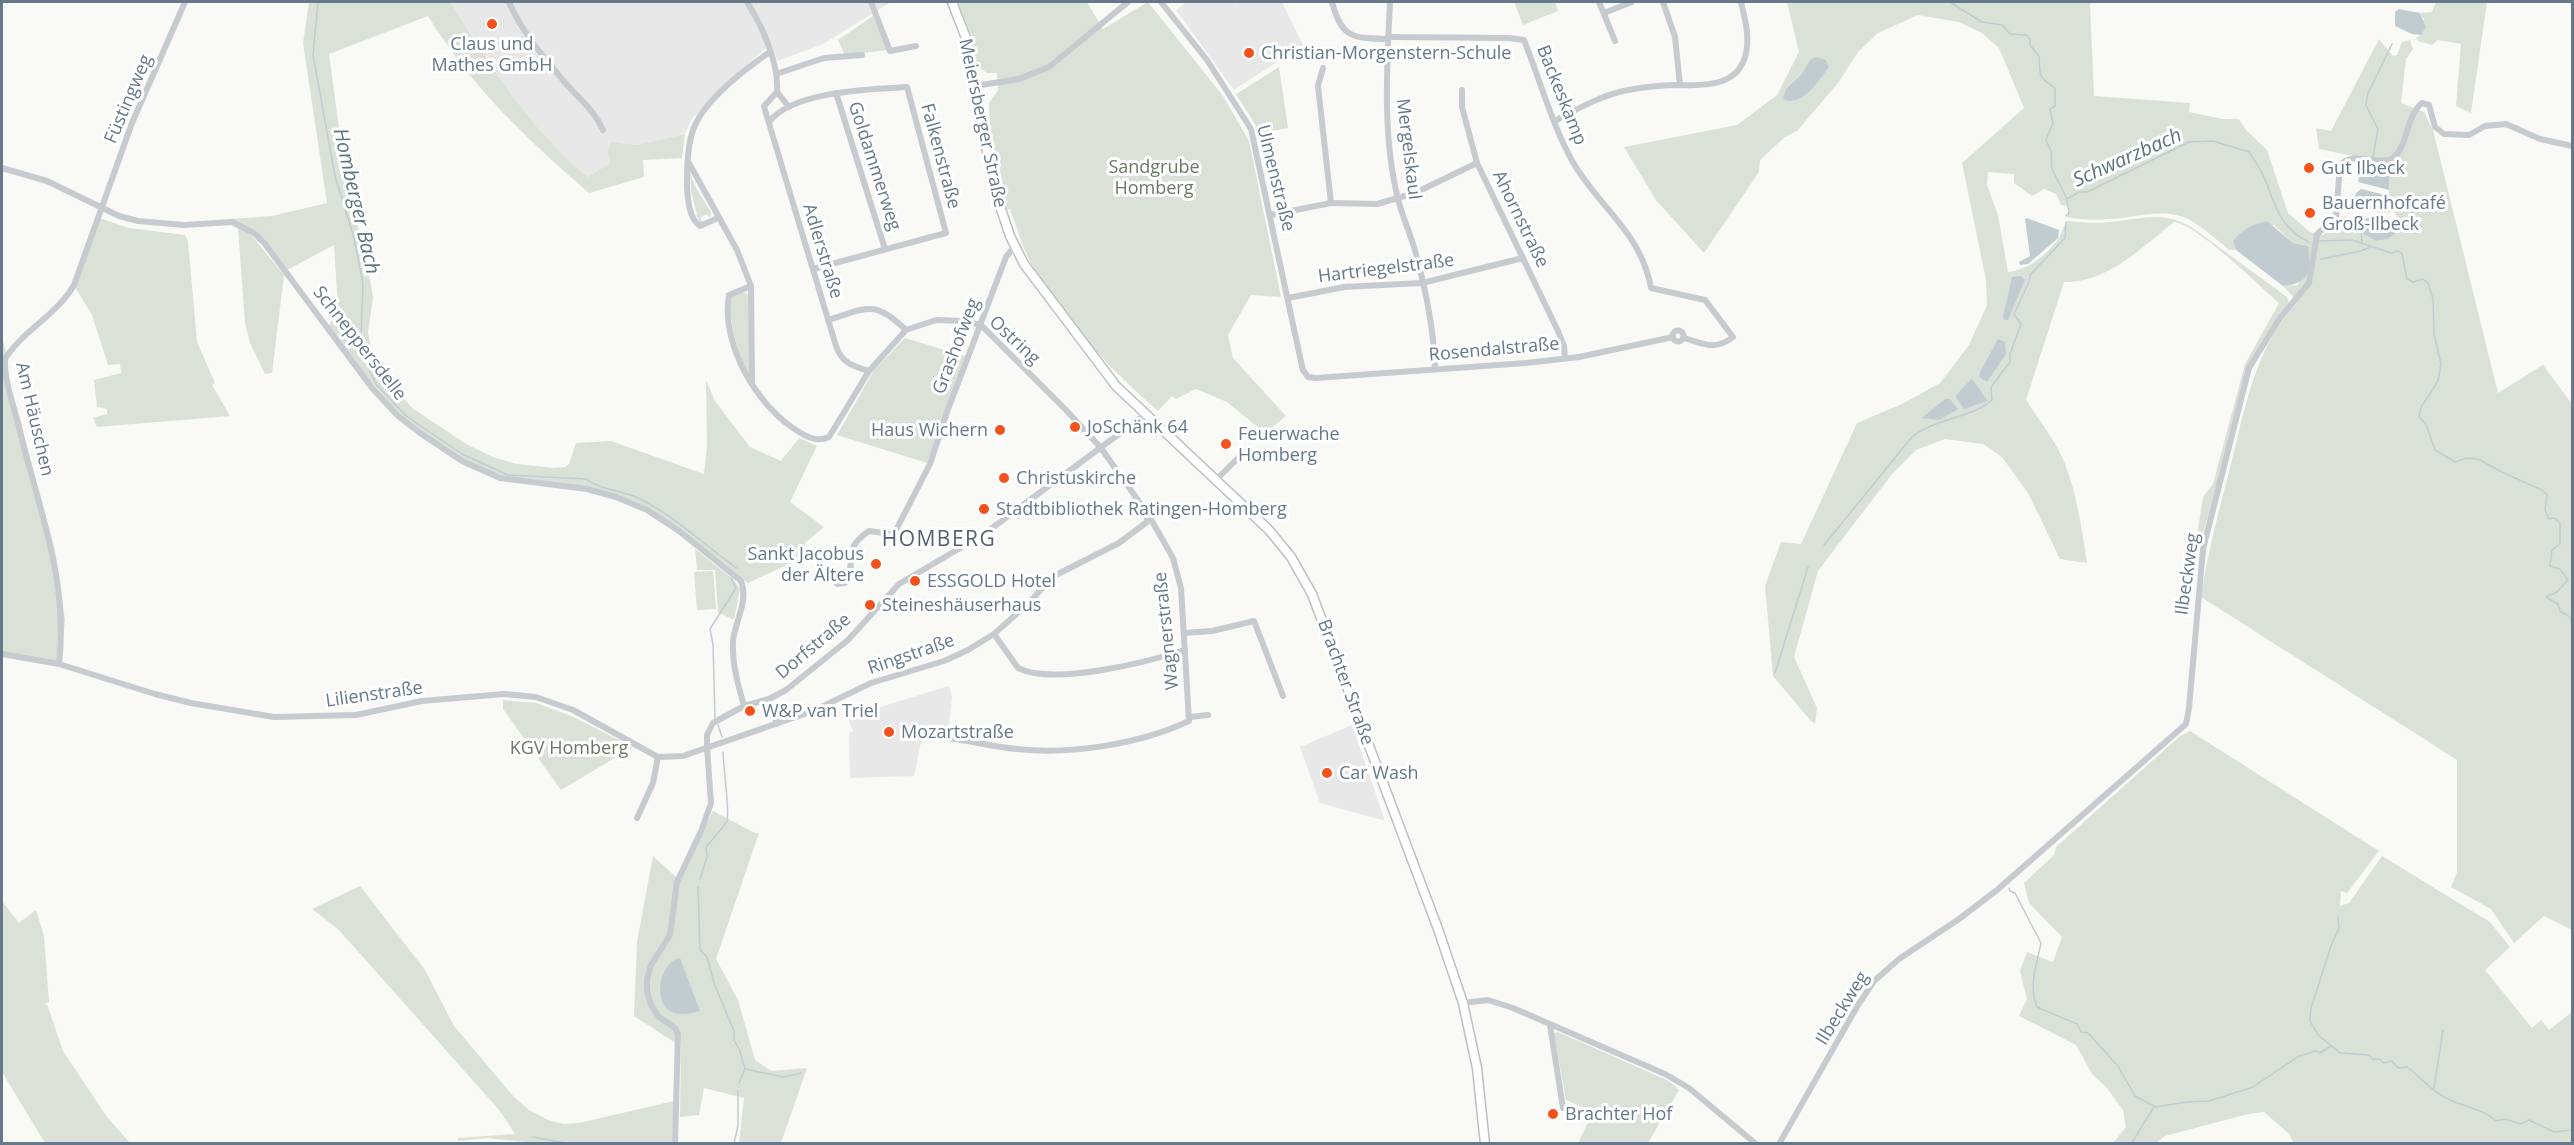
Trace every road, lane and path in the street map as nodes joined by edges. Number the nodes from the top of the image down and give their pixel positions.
1 (185, 2) edge
2 (509, 2) edge
3 (747, 2) edge
4 (871, 2) edge
5 (952, 2) edge
6 (1128, 2) edge
7 (1161, 2) edge
8 (1332, 2) edge
9 (1390, 2) edge
10 (1599, 2) edge
11 (1632, 2) edge
12 (1663, 2) edge
13 (1741, 2) edge
14 (1604, 13) junction
15 (1388, 38) junction
16 (1615, 41) dead end
17 (916, 46) dead end
18 (770, 52) junction
19 (862, 55) dead end
20 (1323, 68) dead end
21 (776, 74) junction
22 (1680, 85) junction
23 (975, 86) junction
24 (1462, 90) dead end
25 (777, 92) junction
26 (836, 93) junction
27 (789, 107) junction
28 (1556, 121) junction
29 (769, 122) junction
30 (603, 130) dead end
31 (2572, 146) edge
32 (689, 163) junction
33 (1477, 163) junction
34 (2, 168) edge
35 (1398, 198) junction
36 (1331, 203) junction
37 (101, 209) junction
38 (1270, 215) junction
39 (718, 218) junction
40 (1015, 246) junction
41 (885, 249) junction
42 (1523, 258) junction
43 (813, 269) junction
44 (1422, 283) junction
45 (751, 286) junction
46 (1288, 298) junction
47 (828, 320) junction
48 (981, 326) junction
49 (906, 330) junction
50 (1684, 338) joint
51 (1565, 358) junction
52 (1435, 369) junction
53 (868, 370) junction
54 (1316, 378) joint
55 (752, 382) junction
56 (1146, 414) junction
57 (1101, 448) junction
58 (1241, 455) dead end
59 (1216, 480) junction
60 (1147, 513) junction
61 (837, 584) dead end
62 (1184, 633) junction
63 (994, 634) junction
64 (1185, 650) junction
65 (2, 654) edge
66 (60, 664) junction
67 (1283, 696) dead end
68 (769, 699) junction
69 (744, 706) junction
70 (1208, 715) dead end
71 (1189, 719) junction
72 (777, 724) junction
73 (930, 736) dead end
74 (707, 747) junction
75 (658, 757) junction
76 (637, 818) dead end
77 (1463, 1003) junction
78 (1550, 1025) junction
79 (1563, 1108) dead end
80 (675, 1143) edge
81 (1485, 1143) edge
82 (1756, 1143) edge
83 (1779, 1143) edge

1 - 37 street, Füstingweg
2 - 30 street
3 - 18 street
4 - 17 street
5 - 23 main road, Meiersberger Straße
6 - 23 street
7 - 38 street, Ulmenstraße
8 - 15 street
9 - 15 street, Mergelskaul
10 - 14 street
11 - 14 street
12 - 22 street
13 - 22 street
14 - 16 street
15 - 28 street, Backeskamp
15 - 35 street, Mergelskaul
18 - 21 street
18 - 32 street
19 - 21 street
20 - 36 street
21 - 25 street
22 - 28 street
23 - 40 main road, Meiersberger Straße
24 - 33 street, Ahornstraße
25 - 27 street
25 - 29 street, Adlerstraße
26 - 27 street
26 - 41 street, Goldammerweg
26 - 41 street, Falkenstraße
27 - 29 street
28 - 50 street, Backeskamp
29 - 43 street, Adlerstraße
31 - 83 street, Ilbeckweg
32 - 39 street
32 - 39 street
33 - 35 street
33 - 42 street, Ahornstraße
34 - 37 street, Schneppersdelle
35 - 36 street
35 - 44 street, Mergelskaul
36 - 38 street
37 - 66 street, Am Häuschen
37 - 69 street, Schneppersdelle
38 - 46 street, Ulmenstraße
39 - 45 street
40 - 48 street, Grashofweg
40 - 56 main road, Meiersberger Straße
41 - 43 street
42 - 44 street, Hartriegelstraße
42 - 51 street, Ahornstraße
43 - 47 street, Adlerstraße
44 - 46 street, Hartriegelstraße
44 - 52 street, Mergelskaul
45 - 55 street
45 - 55 street
46 - 54 street, Ulmenstraße
47 - 49 street
47 - 53 street, Adlerstraße
48 - 49 street, Ostring
48 - 57 street, Ostring
48 - 61 street, Grashofweg
49 - 53 street, Ostring
50 - 51 street, Rosendalstraße
51 - 52 street, Rosendalstraße
52 - 54 street, Rosendalstraße
53 - 55 street, Ostring
56 - 57 street, Dorfstraße
56 - 59 main road, Brachter Straße
57 - 60 street
57 - 68 street, Dorfstraße
58 - 59 street
59 - 77 main road, Brachter Straße
60 - 62 street, Wagnerstraße
60 - 63 street, Ringstraße
62 - 64 street, Wagnerstraße
62 - 67 street
63 - 64 street
63 - 72 street, Ringstraße
64 - 71 street, Wagnerstraße
65 - 66 street, Lilienstraße
66 - 75 street, Lilienstraße
68 - 69 street, Dorfstraße
68 - 72 street
69 - 74 street, Dorfstraße
70 - 71 street
71 - 73 street
72 - 74 street, Ringstraße
74 - 75 street
74 - 80 street
75 - 76 street
77 - 78 street
77 - 81 main road, Brachter Straße
78 - 79 street
78 - 82 street

